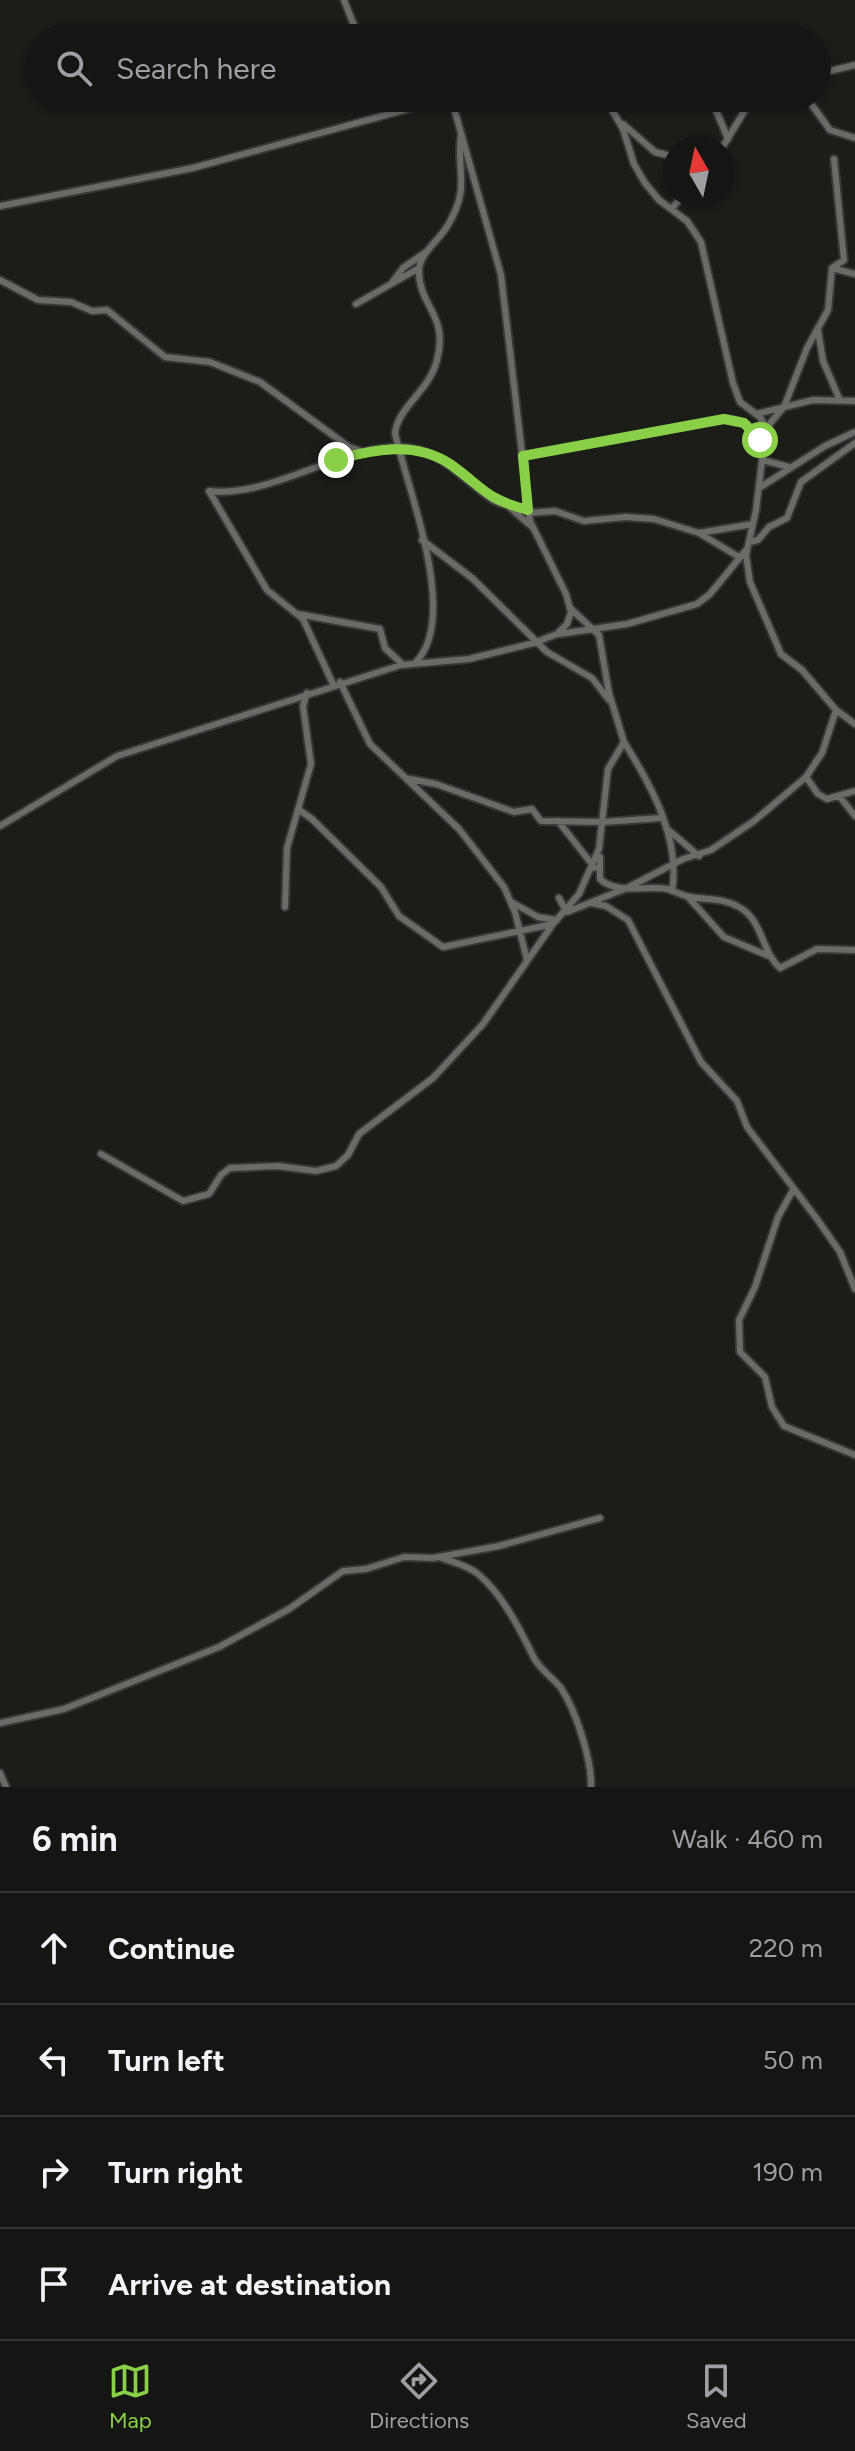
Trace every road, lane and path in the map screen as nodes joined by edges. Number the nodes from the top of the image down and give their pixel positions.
1 (344, 0) edge
2 (353, 24) edge
3 (855, 65) edge
4 (831, 71) edge
5 (397, 112) edge
6 (455, 112) edge
7 (614, 112) edge
8 (717, 112) edge
9 (744, 112) edge
10 (817, 112) edge
11 (620, 122) junction
12 (462, 133) junction
13 (727, 136) edge
14 (730, 136) edge
15 (855, 138) edge
16 (663, 154) edge
17 (834, 159) dead end
18 (663, 201) edge
19 (0, 206) edge
20 (672, 208) edge
21 (426, 252) junction
22 (419, 268) junction
23 (832, 268) junction
24 (855, 274) edge
25 (0, 280) edge
26 (389, 287) junction
27 (356, 304) dead end
28 (818, 330) junction
29 (839, 398) junction
30 (855, 401) edge
31 (784, 407) junction
32 (756, 414) junction
33 (766, 428) junction
34 (855, 432) edge
35 (855, 443) edge
36 (398, 448) junction
37 (366, 453) junction
38 (523, 456) junction
39 (763, 456) junction
40 (789, 467) junction
41 (759, 488) junction
42 (507, 505) junction
43 (528, 512) junction
44 (753, 524) junction
45 (531, 526) junction
46 (699, 533) junction
47 (422, 540) junction
48 (748, 545) junction
49 (739, 557) junction
50 (570, 608) junction
51 (298, 614) junction
52 (596, 629) junction
53 (557, 634) junction
54 (539, 641) junction
55 (416, 662) junction
56 (402, 664) junction
57 (336, 683) junction
58 (307, 693) junction
59 (613, 706) junction
60 (836, 710) junction
61 (855, 724) edge
62 (624, 742) junction
63 (806, 777) junction
64 (410, 779) junction
65 (855, 791) edge
66 (840, 797) junction
67 (298, 809) junction
68 (855, 816) edge
69 (657, 818) junction
70 (558, 821) junction
71 (604, 822) junction
72 (0, 826) edge
73 (665, 827) junction
74 (599, 849) junction
75 (699, 856) junction
76 (675, 863) junction
77 (594, 865) junction
78 (600, 879) junction
79 (627, 888) junction
80 (672, 891) junction
81 (688, 897) junction
82 (559, 898) dead end
83 (604, 898) junction
84 (513, 903) junction
85 (591, 903) junction
86 (606, 906) junction
87 (285, 907) dead end
88 (564, 912) junction
89 (555, 922) junction
90 (519, 929) junction
91 (855, 950) edge
92 (771, 958) junction
93 (527, 960) junction
94 (101, 1154) dead end
95 (793, 1190) junction
96 (855, 1289) edge
97 (855, 1455) edge
98 (600, 1518) dead end
99 (439, 1557) junction
100 (0, 1723) edge
101 (0, 1773) edge
102 (6, 1787) edge
103 (591, 1787) edge

1 - 2 street
3 - 4 street
5 - 19 street
6 - 12 street
7 - 11 street
8 - 13 street
9 - 14 street
10 - 15 street
11 - 16 street
11 - 18 street
12 - 21 street
12 - 38 street
17 - 23 street
20 - 32 street
21 - 22 street
21 - 26 street
22 - 26 street
22 - 36 street
23 - 24 street
23 - 28 street
25 - 37 street
26 - 27 street
28 - 29 street
28 - 31 street
29 - 30 street
29 - 31 street
31 - 32 street
31 - 33 street
32 - 33 street
33 - 39 street
34 - 40 street
35 - 48 street
36 - 37 street
36 - 42 street
36 - 47 street
37 - 51 street
38 - 39 street
38 - 43 street
39 - 40 street
39 - 41 street
40 - 41 street
41 - 44 street
42 - 43 street
42 - 45 street
43 - 45 street
43 - 46 street
44 - 46 street
44 - 48 street
45 - 50 street
46 - 49 street
47 - 54 street
47 - 55 street
48 - 49 street
48 - 60 street
49 - 52 street
50 - 52 street
50 - 53 street
51 - 56 street
51 - 57 street
52 - 53 street
52 - 59 street
53 - 54 street
54 - 55 street
54 - 59 street
55 - 56 street
56 - 57 street
57 - 58 street
57 - 64 street
58 - 67 street
58 - 72 street
59 - 62 street
60 - 61 street
60 - 63 street
62 - 69 street
62 - 71 street
63 - 66 street
63 - 75 street
64 - 70 street
64 - 84 street
65 - 66 street
66 - 68 street
67 - 87 street
67 - 90 street
69 - 71 street
69 - 73 street
70 - 71 street
70 - 77 street
71 - 74 street
73 - 75 street
73 - 76 street
74 - 77 street
74 - 78 street
75 - 76 street
76 - 79 street
76 - 80 street
77 - 78 street
77 - 88 street
78 - 79 street
78 - 83 street
79 - 80 street
79 - 83 street
80 - 81 street
81 - 92 street
81 - 92 street
82 - 88 street
83 - 85 street
83 - 86 street
84 - 89 street
84 - 90 street
85 - 86 street
85 - 88 street
86 - 95 street
88 - 89 street
89 - 90 street
89 - 93 street
90 - 93 street
91 - 92 street
93 - 94 street
95 - 96 street
95 - 97 street
98 - 99 street
99 - 100 street
99 - 103 street
101 - 102 street

